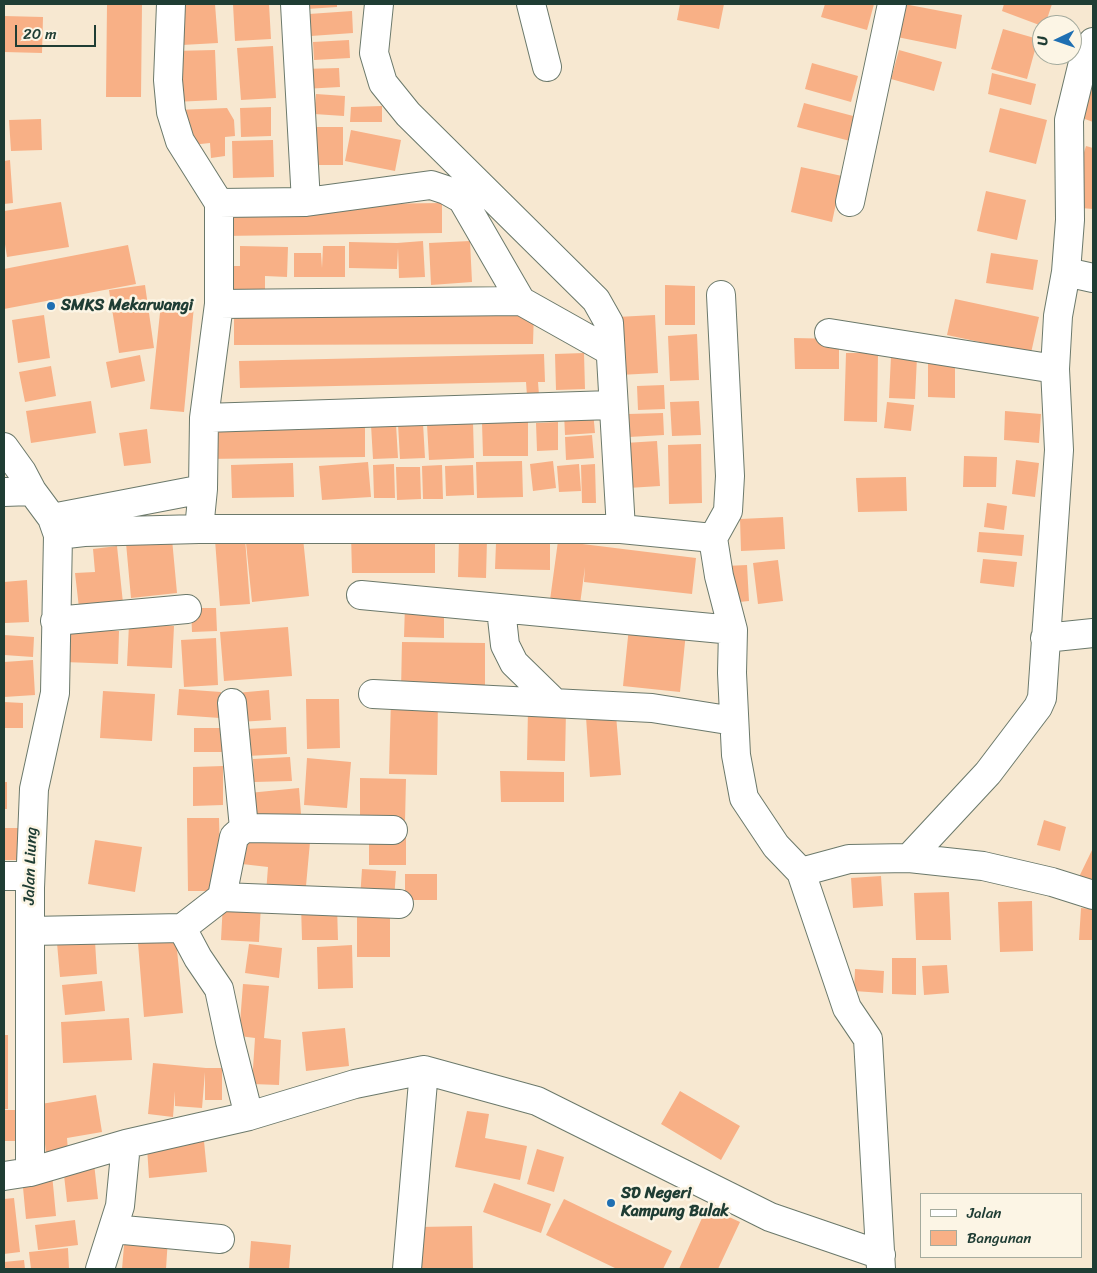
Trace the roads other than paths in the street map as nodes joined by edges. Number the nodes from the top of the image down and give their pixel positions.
1 (171, 4) edge
2 (295, 4) edge
3 (379, 4) edge
4 (531, 4) edge
5 (892, 4) edge
6 (1093, 42) edge
7 (547, 67) dead end
8 (306, 202) junction
9 (850, 202) dead end
10 (219, 203) junction
11 (1066, 272) junction
12 (1093, 278) edge
13 (721, 295) dead end
14 (521, 301) junction
15 (219, 304) junction
16 (829, 333) dead end
17 (610, 350) junction
18 (1055, 369) junction
19 (612, 406) junction
20 (204, 418) junction
21 (4, 448) edge
22 (203, 489) junction
23 (32, 491) junction
24 (4, 492) edge
25 (55, 526) junction
26 (199, 529) junction
27 (621, 529) junction
28 (713, 538) junction
29 (361, 596) dead end
30 (187, 609) dead end
31 (501, 609) junction
32 (55, 621) junction
33 (733, 630) junction
34 (1093, 633) edge
35 (1045, 638) junction
36 (373, 694) dead end
37 (232, 703) dead end
38 (554, 703) junction
39 (734, 721) junction
40 (244, 828) junction
41 (393, 830) dead end
42 (910, 858) junction
43 (801, 872) junction
44 (17, 876) edge
45 (1093, 895) edge
46 (222, 897) junction
47 (399, 904) dead end
48 (182, 928) junction
49 (30, 931) junction
50 (424, 1070) junction
51 (249, 1116) junction
52 (126, 1144) junction
53 (30, 1172) junction
54 (4, 1176) edge
55 (112, 1229) junction
56 (220, 1239) dead end
57 (881, 1262) edge
58 (100, 1269) edge
59 (407, 1269) edge

1 - 10 street
2 - 8 street
3 - 17 street
4 - 7 street
5 - 9 street
6 - 11 street
8 - 10 street
8 - 14 street
10 - 15 street
11 - 12 street
11 - 18 street
13 - 28 street
14 - 15 street
14 - 17 street
15 - 20 street
16 - 18 street
17 - 19 street
18 - 35 street
19 - 20 street
19 - 27 street
20 - 22 street
21 - 23 street
22 - 25 street
22 - 26 street
23 - 24 street
23 - 25 street
25 - 26 street
25 - 32 street, Jalan Liung
26 - 27 street
27 - 28 street
28 - 33 street
29 - 31 street
30 - 32 street
31 - 33 street
31 - 38 street
32 - 44 street, Jalan Liung
33 - 39 street
34 - 35 street
35 - 42 street
36 - 38 street
37 - 40 street
38 - 39 street
39 - 43 street
40 - 41 street
40 - 46 street
42 - 43 street
42 - 45 street
43 - 57 street
44 - 49 street, Jalan Liung
46 - 47 street
46 - 48 street
48 - 49 street
48 - 51 street
49 - 53 street, Jalan Liung
50 - 51 street
50 - 57 street
50 - 59 street
51 - 52 street
52 - 53 street
52 - 55 street
53 - 54 street
55 - 56 street
55 - 58 street

